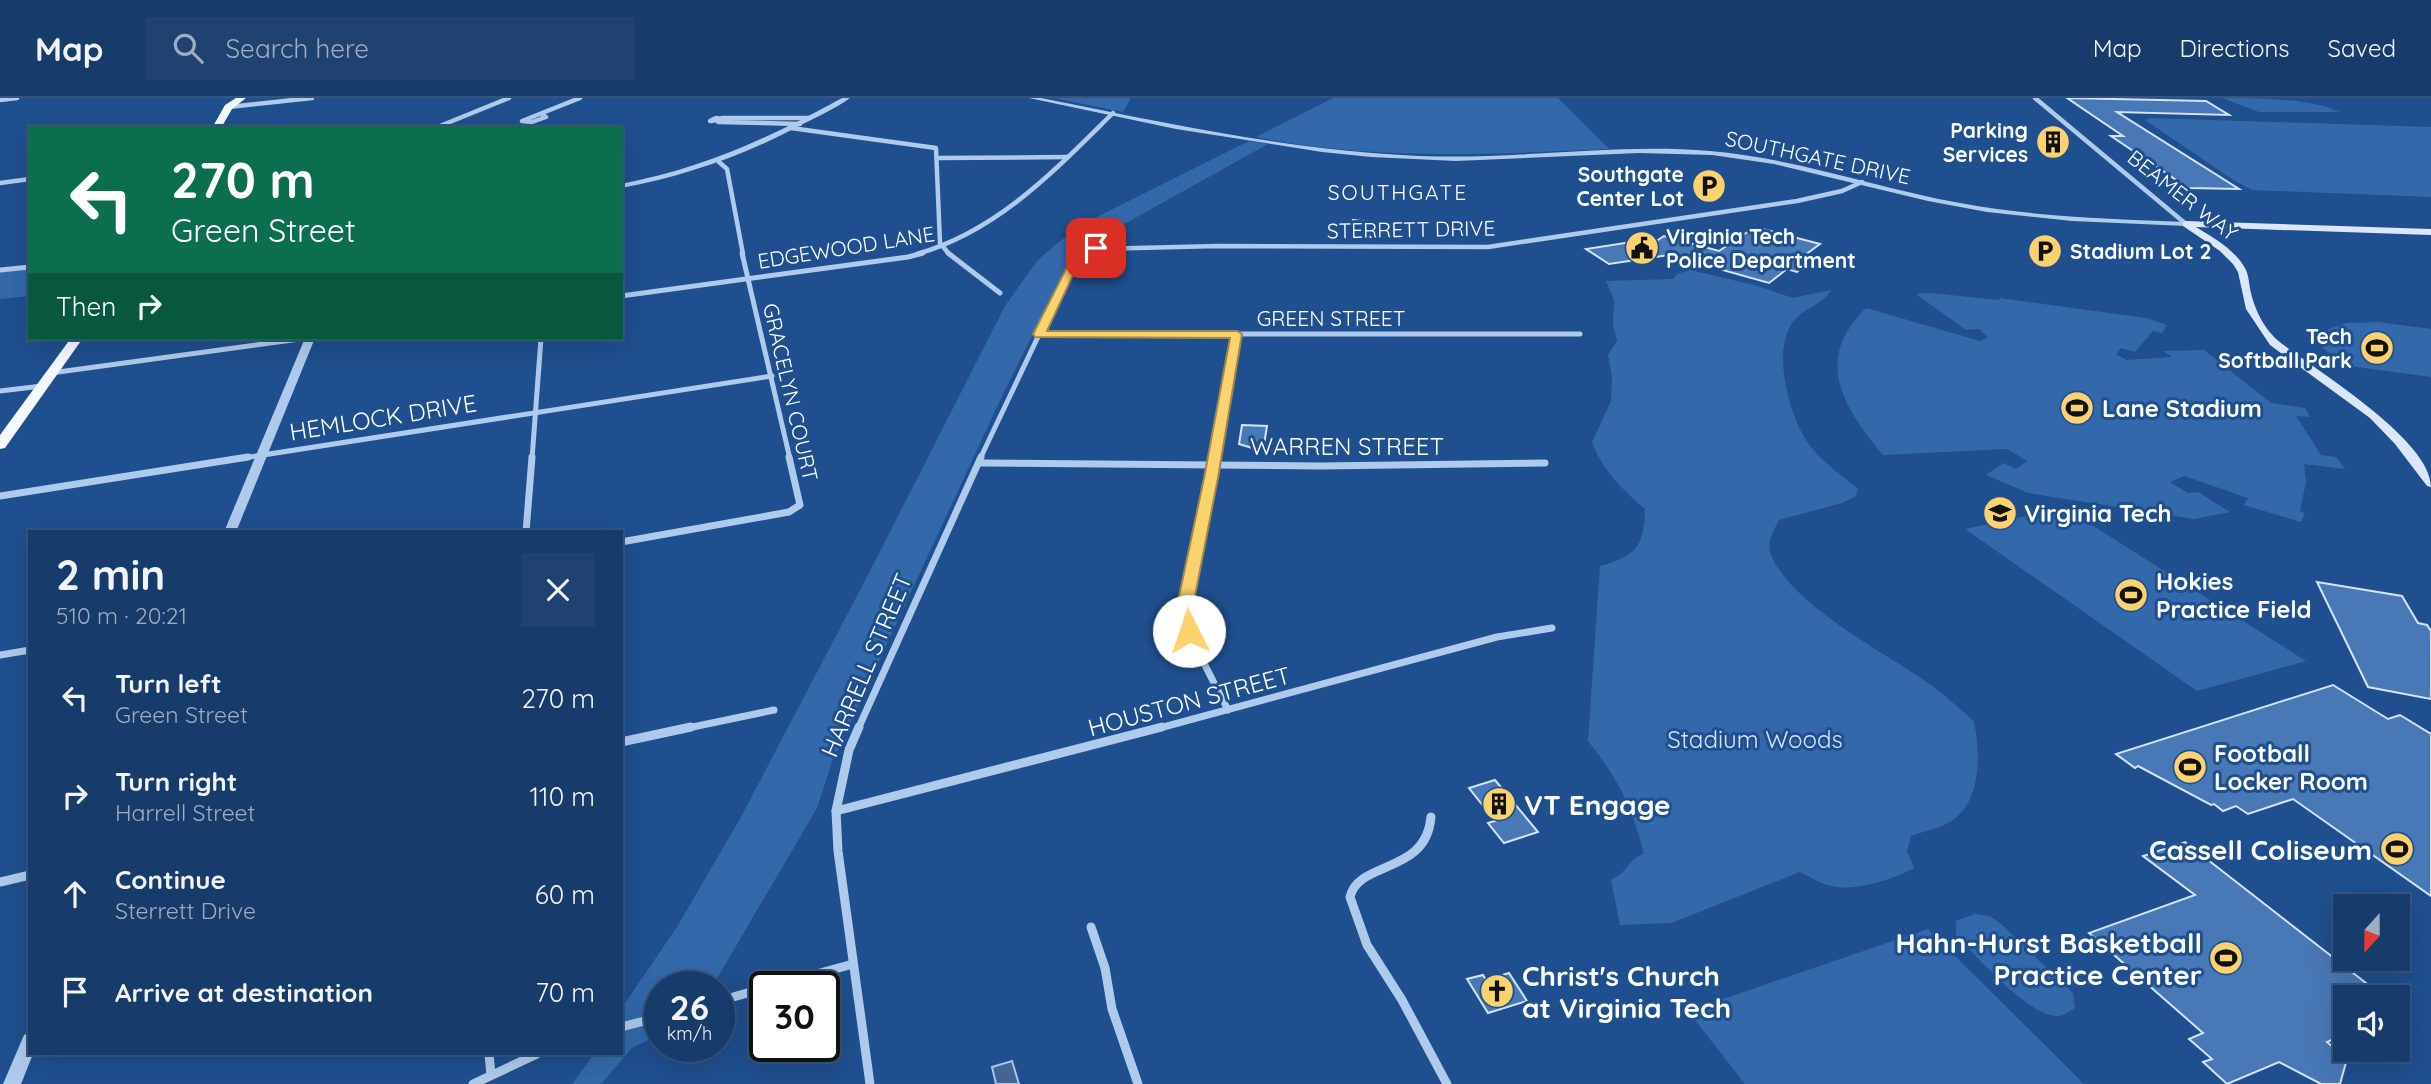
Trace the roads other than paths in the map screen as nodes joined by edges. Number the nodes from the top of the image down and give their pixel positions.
1 (16, 98) edge
2 (242, 98) edge
3 (312, 98) edge
4 (509, 98) edge
5 (580, 98) edge
6 (847, 98) edge
7 (1032, 98) edge
8 (2035, 98) edge
9 (0, 100) edge
10 (227, 102) edge
11 (1113, 113) junction
12 (543, 115) junction
13 (810, 118) junction
14 (800, 124) junction
15 (217, 126) edge
16 (440, 126) edge
17 (791, 128) junction
18 (938, 158) junction
19 (1068, 158) junction
20 (719, 162) junction
21 (28, 179) edge
22 (1862, 182) junction
23 (0, 183) edge
24 (623, 186) edge
25 (2186, 224) junction
26 (2431, 232) edge
27 (943, 248) junction
28 (28, 267) edge
29 (0, 270) edge
30 (749, 279) junction
31 (1061, 290) joint
32 (1000, 293) dead end
33 (623, 296) edge
34 (1039, 334) junction
35 (1237, 334) junction
36 (1580, 334) dead end
37 (76, 340) edge
38 (293, 340) edge
39 (307, 340) edge
40 (541, 340) edge
41 (51, 373) junction
42 (772, 376) junction
43 (42, 386) junction
44 (0, 391) edge
45 (535, 414) junction
46 (0, 444) edge
47 (261, 456) junction
48 (980, 463) junction
49 (1545, 463) dead end
50 (1213, 466) junction
51 (2431, 483) edge
52 (0, 496) edge
53 (231, 530) edge
54 (526, 530) edge
55 (623, 542) edge
56 (1552, 628) dead end
57 (28, 650) edge
58 (0, 655) edge
59 (774, 710) dead end
60 (1228, 710) junction
61 (623, 742) edge
62 (836, 811) junction
63 (1432, 817) dead end
64 (28, 875) edge
65 (0, 882) edge
66 (1091, 927) dead end
67 (853, 964) junction
68 (828, 971) edge
69 (644, 1021) edge
70 (623, 1026) edge
71 (28, 1045) edge
72 (489, 1055) edge
73 (535, 1055) edge
74 (491, 1075) junction
75 (12, 1084) edge
76 (473, 1084) edge
77 (870, 1084) edge
78 (1138, 1084) edge
79 (1447, 1084) edge

1 - 9 street
2 - 10 main road
3 - 10 street
4 - 16 street
5 - 12 street
6 - 13 street
7 - 11 street, SOUTHGATE DRIVE
8 - 25 street, BEAMER WAY
10 - 15 main road
11 - 19 street, EDGEWOOD LANE
11 - 22 street, SOUTHGATE DRIVE
12 - 12 street
13 - 14 street
13 - 14 street
14 - 17 street
17 - 18 street
17 - 20 street
18 - 19 street
18 - 27 street
19 - 27 street, EDGEWOOD LANE
20 - 24 street
20 - 30 street, GRACELYN COURT
21 - 23 street
22 - 25 street, SOUTHGATE DRIVE
22 - 31 street, STERRETT DRIVE
25 - 26 main road, SOUTHGATE DRIVE
25 - 51 main road, BEAMER WAY
27 - 30 street, EDGEWOOD LANE
27 - 32 street
28 - 29 street
30 - 33 street, EDGEWOOD LANE
30 - 42 street, GRACELYN COURT
31 - 34 street, HARRELL STREET
34 - 35 street, GREEN STREET
34 - 48 street, HARRELL STREET
35 - 36 street, GREEN STREET
35 - 50 street
37 - 41 main road
38 - 41 street
39 - 47 street
40 - 45 street
41 - 43 main road
42 - 45 street, HEMLOCK DRIVE
42 - 55 street, GRACELYN COURT
43 - 44 street
43 - 46 main road
45 - 47 street, HEMLOCK DRIVE
45 - 54 street
47 - 52 street, HEMLOCK DRIVE
47 - 53 street
48 - 50 street, WARREN STREET
48 - 62 street, HARRELL STREET
49 - 50 street, WARREN STREET
50 - 60 street
56 - 60 street, HOUSTON STREET
57 - 58 street
59 - 61 street
60 - 62 street, HOUSTON STREET
62 - 67 street, HARRELL STREET
63 - 79 street
64 - 65 street
66 - 78 street
67 - 68 street
67 - 77 street, HARRELL STREET
69 - 70 street
71 - 75 street
72 - 74 street
73 - 74 street
74 - 76 street

